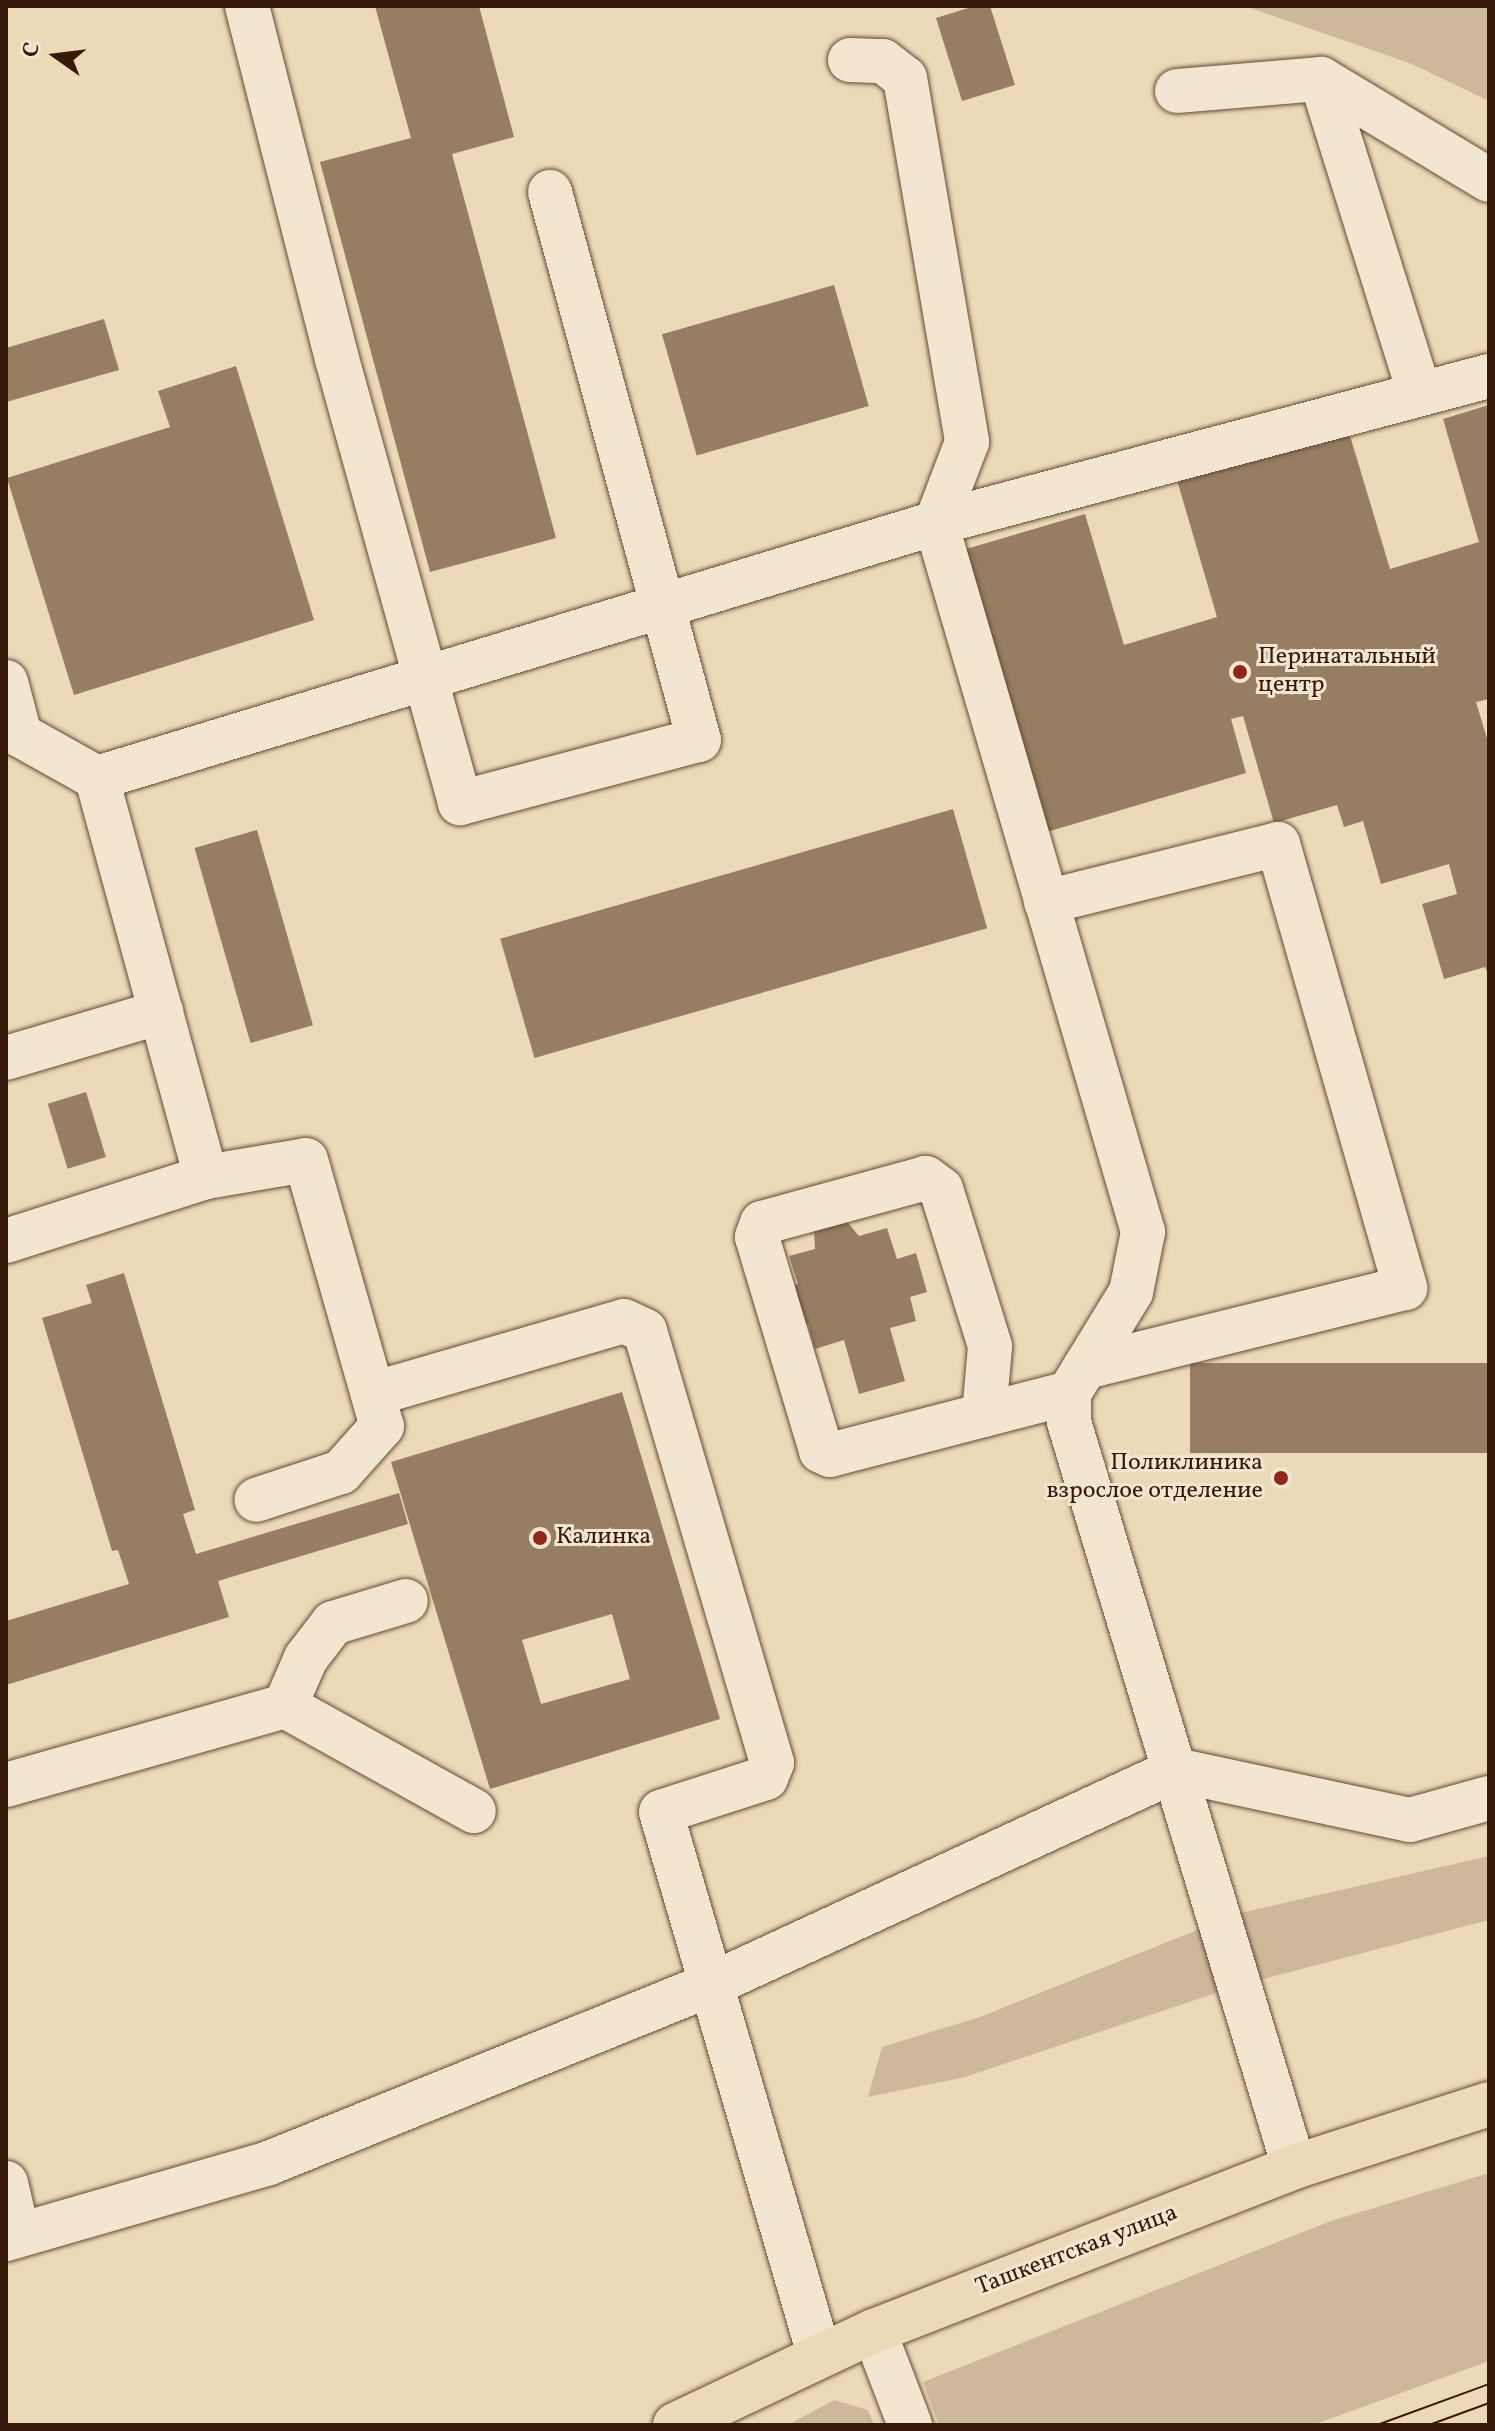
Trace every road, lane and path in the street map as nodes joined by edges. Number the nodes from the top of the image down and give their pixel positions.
1 (247, 6) edge
2 (850, 60) dead end
3 (1321, 79) junction
4 (1177, 91) dead end
5 (1489, 180) edge
6 (550, 192) dead end
7 (1489, 376) edge
8 (1420, 394) junction
9 (936, 523) junction
10 (664, 606) junction
11 (429, 677) junction
12 (6, 682) edge
13 (26, 758) edge
14 (97, 778) junction
15 (1046, 902) junction
16 (161, 1012) junction
17 (6, 1058) edge
18 (206, 1177) junction
19 (6, 1241) edge
20 (1077, 1380) junction
21 (373, 1394) junction
22 (984, 1415) junction
23 (256, 1500) dead end
24 (406, 1601) dead end
25 (285, 1706) junction
26 (1176, 1770) junction
27 (6, 1785) edge
28 (1489, 1798) edge
29 (474, 1811) dead end
30 (708, 1986) junction
31 (1489, 2104) edge
32 (1294, 2167) junction
33 (6, 2183) edge
34 (12, 2237) edge
35 (874, 2331) junction
36 (819, 2354) junction
37 (675, 2425) edge
38 (910, 2425) edge

1 - 11 street
2 - 9 street
3 - 4 street
3 - 5 street
3 - 8 street
6 - 10 street
7 - 8 street
8 - 9 street
9 - 10 street
9 - 15 street
10 - 11 street
10 - 11 street
11 - 14 street
12 - 13 street
13 - 14 street
14 - 16 street
15 - 20 street
15 - 20 street
16 - 17 street
16 - 18 street
18 - 19 street
18 - 21 street
20 - 22 street
20 - 26 street
21 - 23 street
21 - 30 street
22 - 22 street
24 - 25 street
25 - 27 street
25 - 29 street
26 - 28 street
26 - 30 street
26 - 32 street
30 - 34 street
30 - 36 street
31 - 32 main road, Ташкентская улица
32 - 35 main road, Ташкентская улица
33 - 34 street
35 - 36 main road, Ташкентская улица
35 - 38 street
36 - 37 main road, Ташкентская улица

